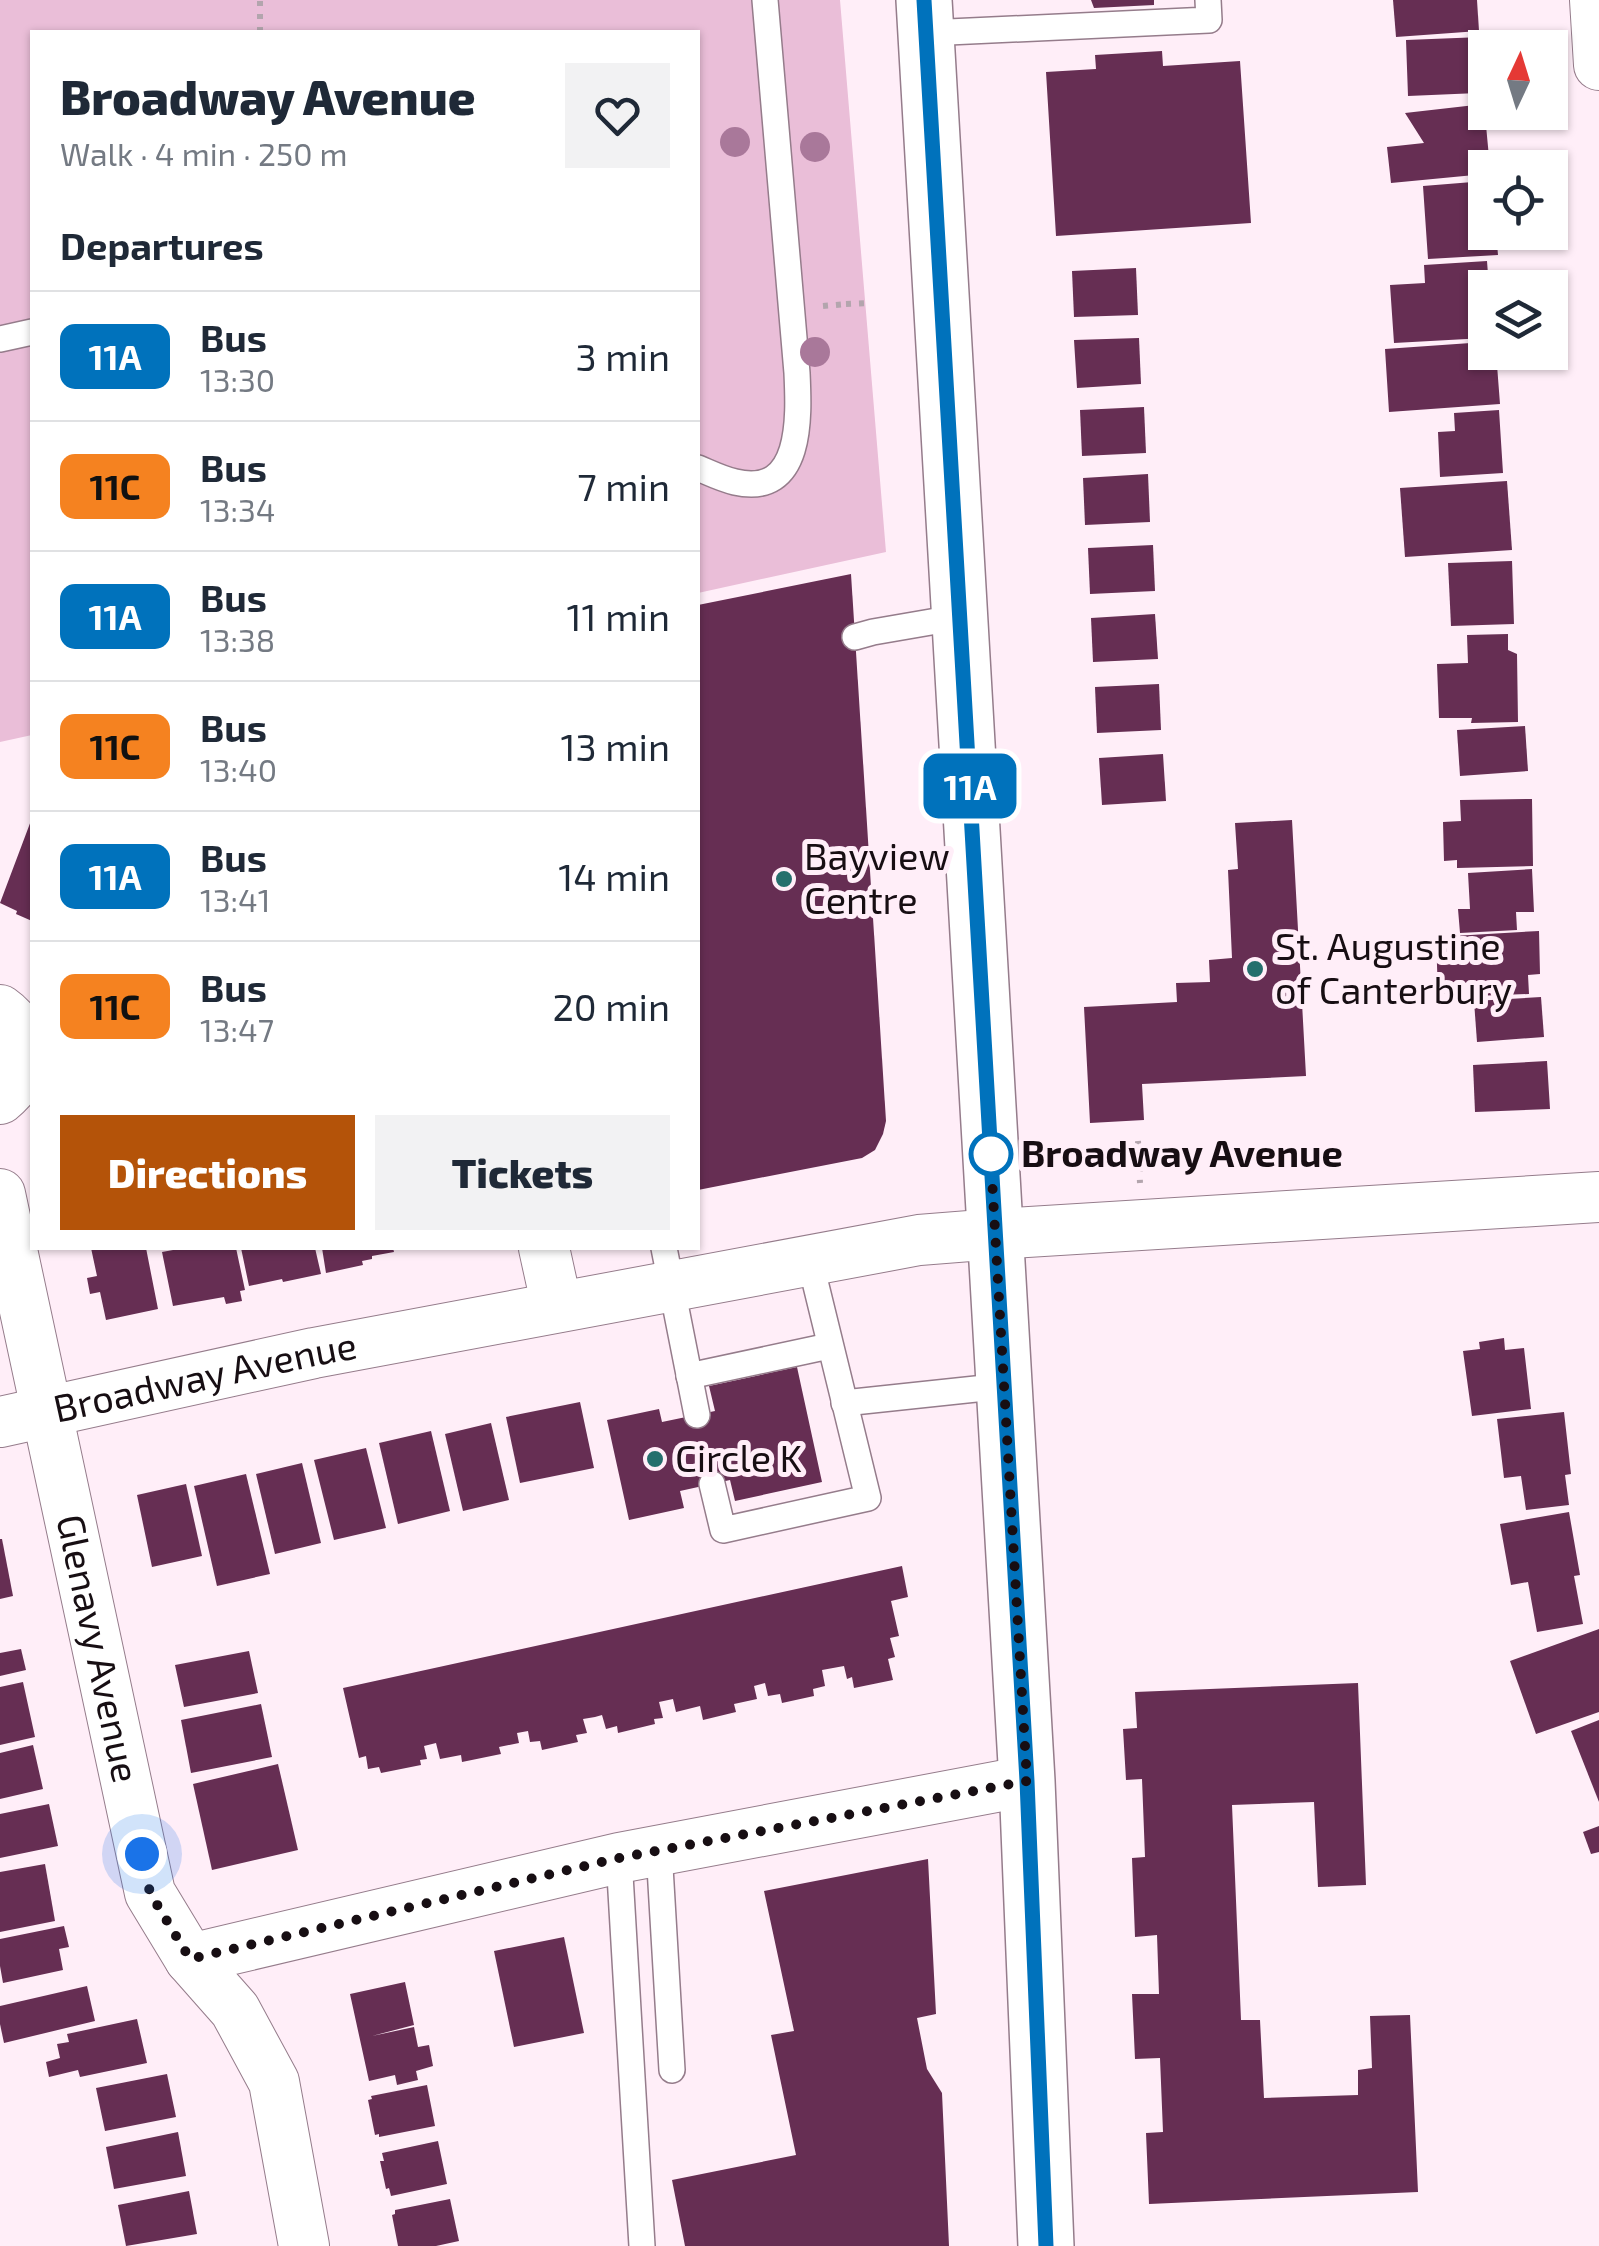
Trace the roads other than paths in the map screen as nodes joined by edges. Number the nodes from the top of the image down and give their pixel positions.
1 (765, 0) edge
2 (1208, 0) edge
3 (1596, 0) edge
4 (926, 16) edge
5 (1599, 65) edge
6 (30, 332) edge
7 (0, 339) edge
8 (700, 469) edge
9 (960, 617) junction
10 (855, 637) dead end
11 (0, 1010) edge
12 (0, 1099) edge
13 (0, 1194) edge
14 (1599, 1197) edge
15 (995, 1234) junction
16 (544, 1250) edge
17 (810, 1260) junction
18 (667, 1267) edge
19 (557, 1306) junction
20 (830, 1346) junction
21 (689, 1376) junction
22 (1004, 1386) junction
23 (844, 1403) junction
24 (696, 1415) dead end
25 (24, 1418) edge
26 (712, 1484) dead end
27 (1027, 1781) junction
28 (639, 1854) junction
29 (190, 1959) junction
30 (672, 2070) dead end
31 (304, 2246) edge
32 (642, 2246) edge
33 (1046, 2246) edge

1 - 8 lane
2 - 4 lane
3 - 5 street
4 - 9 main road
6 - 7 lane
9 - 10 lane
9 - 15 main road
11 - 12 street
13 - 25 street, Glenavy Avenue
14 - 15 street, Broadway Avenue
15 - 17 street, Broadway Avenue
15 - 22 main road
16 - 19 street
17 - 18 street, Broadway Avenue
17 - 20 lane
18 - 19 street, Broadway Avenue
18 - 21 lane
19 - 25 street, Broadway Avenue
20 - 21 lane
20 - 23 lane
21 - 24 lane
22 - 23 lane
22 - 27 main road
23 - 26 lane
25 - 29 street, Glenavy Avenue
27 - 28 street
27 - 33 main road
28 - 29 street
28 - 30 lane
28 - 32 lane
29 - 31 street, Glenavy Avenue

